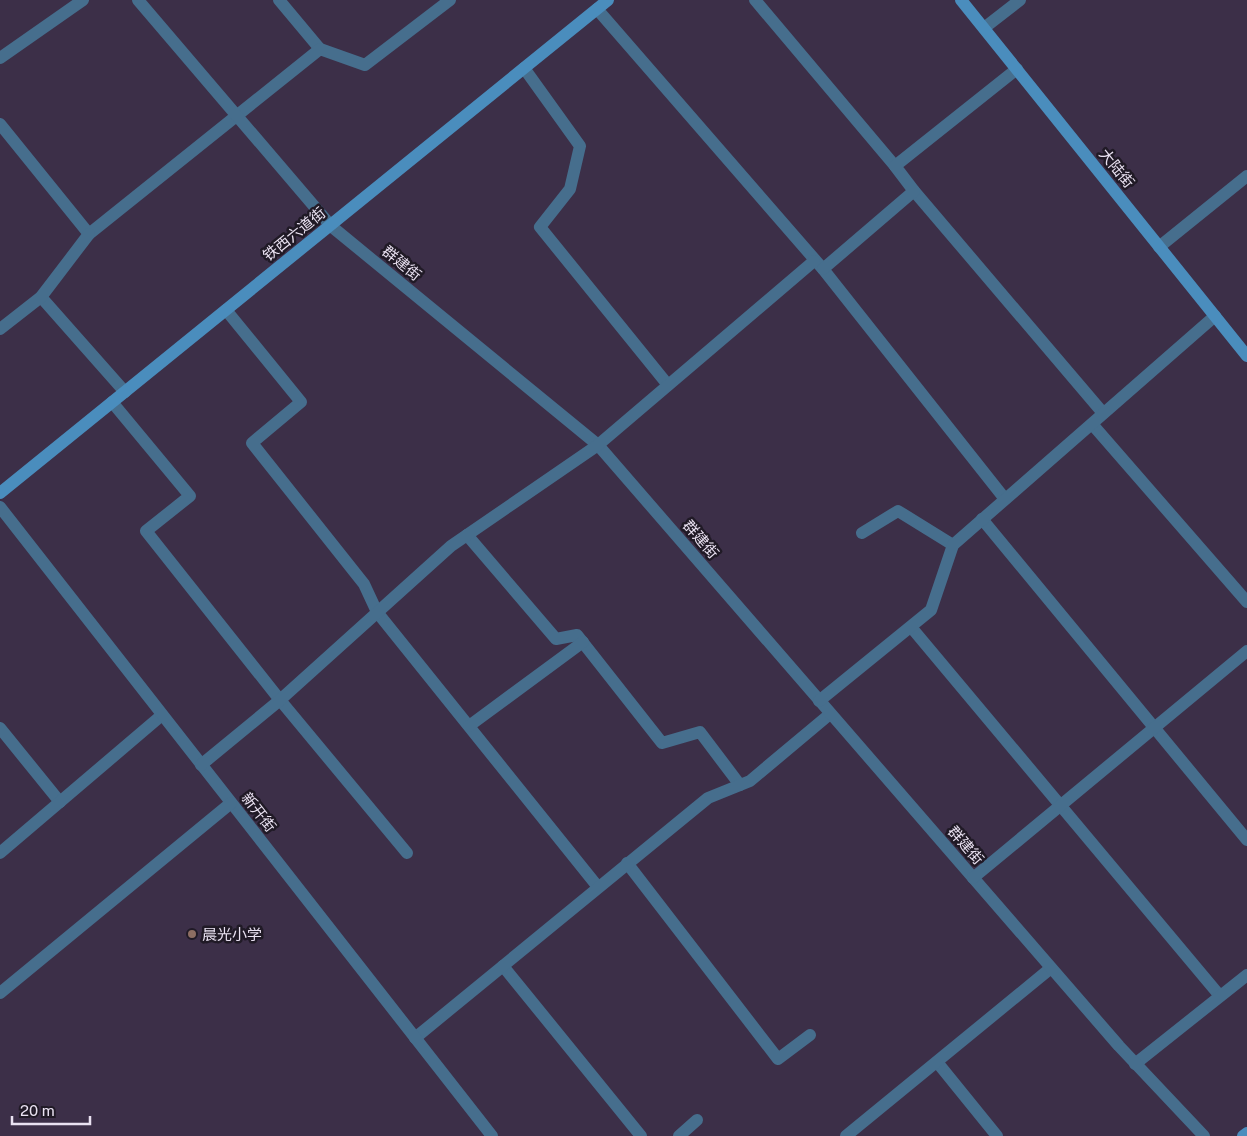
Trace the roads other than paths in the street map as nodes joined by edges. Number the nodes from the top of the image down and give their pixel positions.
1 (83, 0) edge
2 (138, 0) edge
3 (279, 0) edge
4 (608, 0) edge
5 (755, 0) edge
6 (961, 0) edge
7 (1020, 0) edge
8 (442, 2) edge
9 (597, 9) junction
10 (984, 28) junction
11 (320, 49) junction
12 (0, 58) edge
13 (524, 68) junction
14 (1017, 69) junction
15 (236, 115) junction
16 (0, 124) edge
17 (895, 166) junction
18 (1247, 176) edge
19 (914, 191) junction
20 (331, 226) junction
21 (89, 234) junction
22 (1159, 247) junction
23 (819, 265) junction
24 (41, 297) junction
25 (226, 310) junction
26 (1215, 316) junction
27 (0, 329) edge
28 (1247, 356) edge
29 (668, 385) junction
30 (125, 392) junction
31 (112, 402) junction
32 (1104, 413) junction
33 (1092, 424) junction
34 (598, 445) junction
35 (0, 493) edge
36 (1006, 499) junction
37 (0, 507) edge
38 (982, 519) junction
39 (862, 533) dead end
40 (467, 536) junction
41 (953, 544) junction
42 (1247, 602) edge
43 (377, 612) junction
44 (911, 627) junction
45 (584, 642) junction
46 (1247, 651) edge
47 (280, 700) junction
48 (819, 701) junction
49 (830, 714) junction
50 (162, 715) junction
51 (469, 726) junction
52 (0, 728) edge
53 (1155, 728) junction
54 (202, 765) junction
55 (740, 785) junction
56 (60, 802) junction
57 (231, 803) junction
58 (1060, 806) junction
59 (1247, 840) edge
60 (0, 853) edge
61 (407, 853) dead end
62 (627, 864) junction
63 (973, 878) junction
64 (598, 887) junction
65 (503, 966) junction
66 (1051, 968) junction
67 (1247, 975) edge
68 (0, 992) edge
69 (1220, 996) junction
70 (810, 1035) dead end
71 (415, 1038) junction
72 (937, 1062) junction
73 (1136, 1064) junction
74 (697, 1120) dead end
75 (1247, 1133) edge
76 (492, 1136) edge
77 (641, 1136) edge
78 (679, 1136) edge
79 (846, 1136) edge
80 (997, 1136) edge
81 (1204, 1136) edge
82 (1244, 1136) edge

1 - 12 street
2 - 15 street, 群建街
3 - 11 street
4 - 9 main road, 铁西六道街
5 - 17 street
6 - 10 main road, 大陆街
7 - 10 street
8 - 11 street
9 - 13 main road, 铁西六道街
9 - 23 street
10 - 14 main road, 大陆街
11 - 15 street
13 - 20 main road, 铁西六道街
13 - 29 street
14 - 17 street
14 - 22 main road, 大陆街
15 - 20 street, 群建街
15 - 21 street
16 - 21 street
17 - 19 street
18 - 22 street
19 - 23 street
19 - 32 street
20 - 25 main road, 铁西六道街
20 - 34 street, 群建街
21 - 24 street
22 - 26 main road, 大陆街
23 - 29 street
23 - 36 street
24 - 27 street
24 - 30 street
25 - 30 main road, 铁西六道街
25 - 43 street
26 - 28 main road, 大陆街
26 - 32 street
29 - 34 street
30 - 31 main road, 铁西六道街
31 - 35 main road, 铁西六道街
31 - 47 street
32 - 33 street
33 - 36 street
33 - 42 street
34 - 40 street
34 - 48 street, 群建街
36 - 38 street
37 - 50 street, 新开街
38 - 41 street
38 - 53 street
39 - 41 street
40 - 43 street
40 - 45 street
41 - 44 street
43 - 47 street
43 - 51 street
44 - 48 street
44 - 58 street
45 - 51 street
45 - 55 street
46 - 53 street
47 - 54 street
47 - 61 street
48 - 49 street, 群建街
49 - 55 street
49 - 63 street, 群建街
50 - 54 street, 新开街
50 - 56 street
51 - 64 street
52 - 56 street
53 - 58 street
53 - 59 street
54 - 57 street, 新开街
55 - 62 street
56 - 60 street
57 - 68 street
57 - 71 street, 新开街
58 - 63 street
58 - 69 street
62 - 64 street
62 - 70 street
63 - 66 street, 群建街
64 - 65 street
65 - 71 street
65 - 77 street
66 - 72 street
66 - 73 street, 群建街
67 - 69 street
69 - 73 street
71 - 76 street, 新开街
72 - 79 street
72 - 80 street
73 - 81 street, 群建街
74 - 78 street
75 - 82 main road

